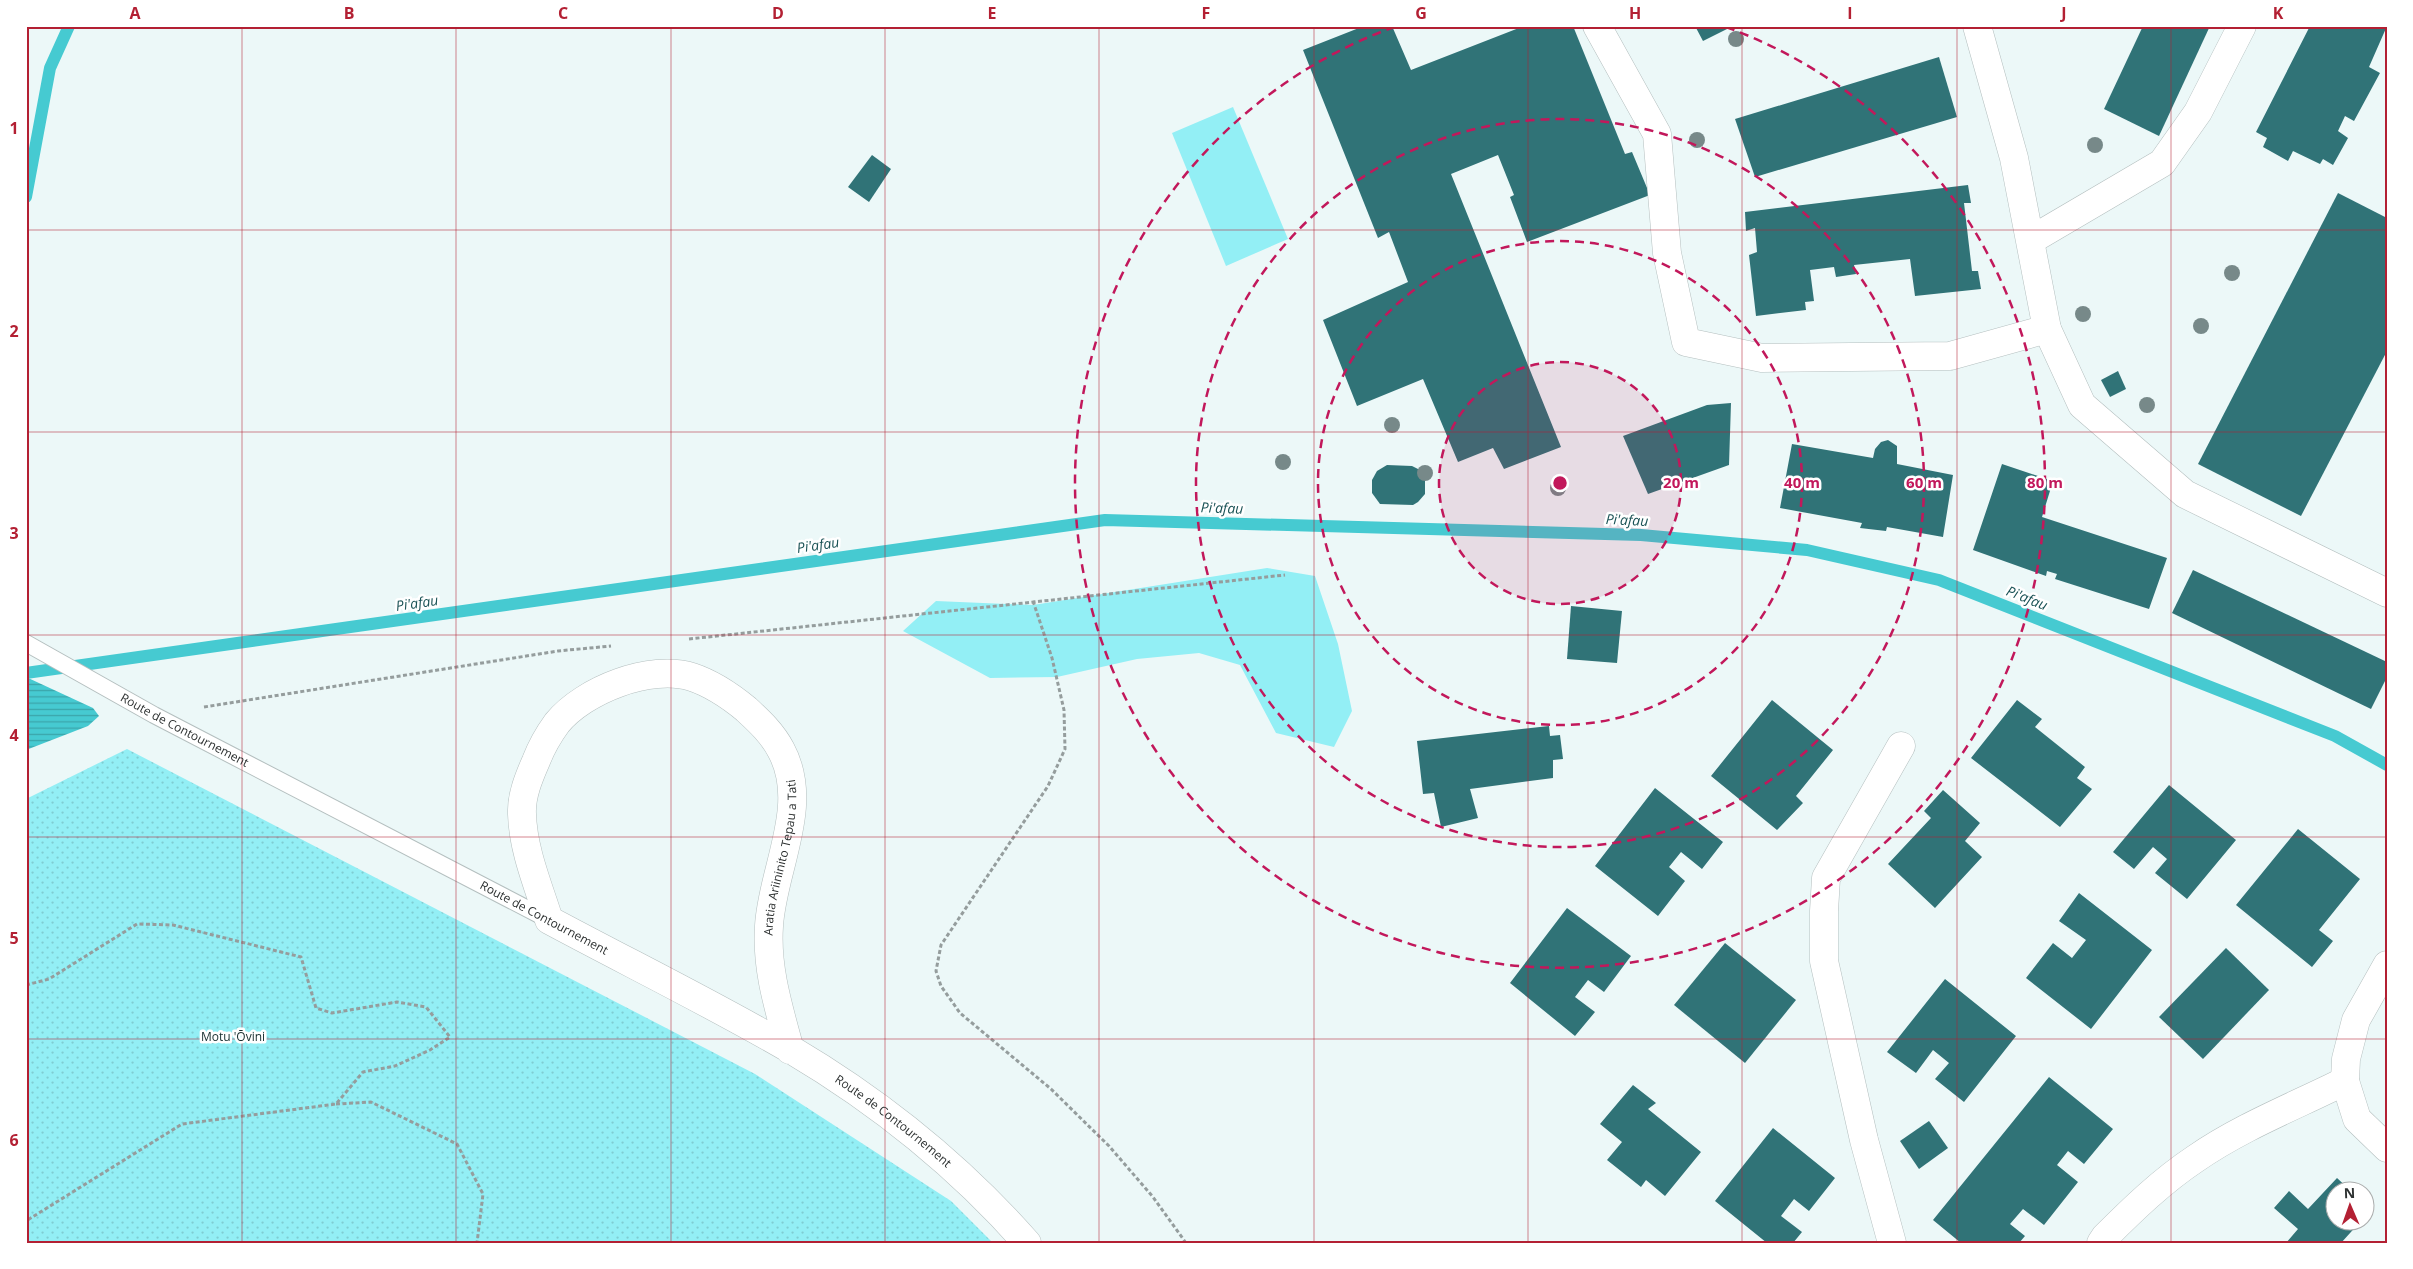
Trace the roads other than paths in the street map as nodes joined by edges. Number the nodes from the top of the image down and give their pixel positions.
1 (1597, 26) edge
2 (1977, 26) edge
3 (2242, 26) edge
4 (2031, 240) junction
5 (2047, 329) junction
6 (2387, 593) edge
7 (26, 643) edge
8 (1902, 746) dead end
9 (549, 920) junction
10 (2387, 965) edge
11 (790, 1050) junction
12 (2345, 1081) junction
13 (2387, 1148) edge
14 (1027, 1243) edge
15 (1892, 1243) edge
16 (2101, 1243) edge

1 - 5 street
2 - 4 street
3 - 4 street
4 - 5 street
5 - 6 street
7 - 9 lane, Route de Contournement
8 - 15 street
9 - 11 street, Route de Contournement
9 - 11 street, Aratia Ariininito Tepau a Tati
10 - 12 street
11 - 14 street, Route de Contournement
12 - 13 street
12 - 16 street

